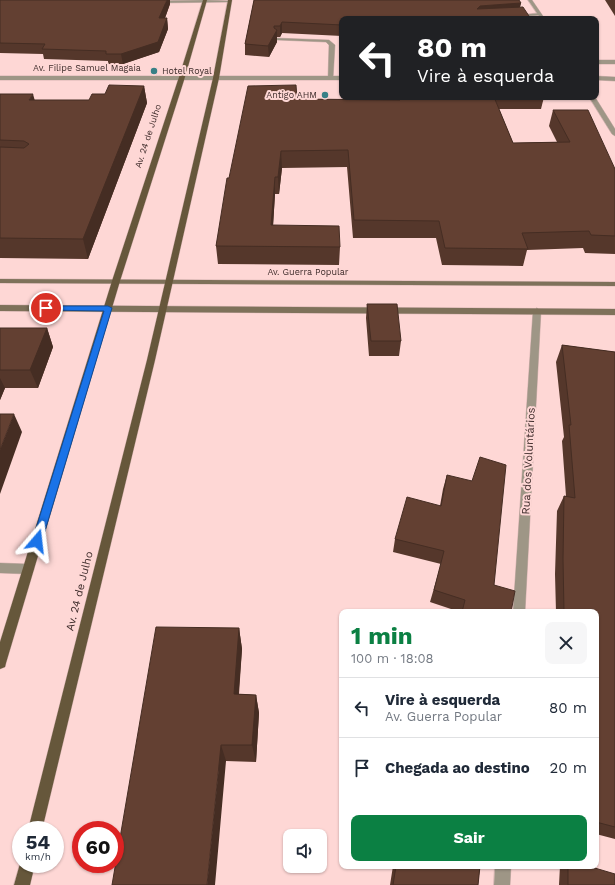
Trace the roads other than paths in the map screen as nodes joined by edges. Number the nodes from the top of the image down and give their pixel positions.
1 (530, 0) edge
2 (204, 1) edge
3 (230, 1) edge
4 (149, 2) edge
5 (540, 14) joint
6 (509, 16) edge
7 (277, 39) edge
8 (599, 62) edge
9 (615, 62) edge
10 (182, 77) junction
11 (0, 78) edge
12 (216, 78) junction
13 (331, 78) junction
14 (339, 78) edge
15 (599, 78) edge
16 (615, 78) edge
17 (594, 100) edge
18 (615, 134) edge
19 (116, 280) junction
20 (168, 280) junction
21 (0, 281) edge
22 (615, 284) edge
23 (0, 308) edge
24 (108, 308) junction
25 (163, 308) junction
26 (537, 311) junction
27 (615, 312) edge
28 (0, 568) edge
29 (28, 569) junction
30 (518, 609) edge
31 (0, 663) edge
32 (37, 821) edge
33 (503, 869) edge
34 (25, 873) edge
35 (22, 885) edge
36 (502, 885) edge

1 - 5 street
2 - 3 street
2 - 4 street
2 - 10 main road, Av. 24 de Julho
3 - 12 main road
5 - 6 street
7 - 13 street
8 - 9 street
10 - 11 street, Av. Filipe Samuel Magaia
10 - 12 street, Av. Filipe Samuel Magaia
10 - 19 main road, Av. 24 de Julho
12 - 13 street, Av. Filipe Samuel Magaia
12 - 20 main road
13 - 14 street, Av. Filipe Samuel Magaia
15 - 16 street
17 - 18 street
19 - 20 main road, Av. Guerra Popular
19 - 21 main road, Av. Guerra Popular
19 - 24 main road, Av. 24 de Julho
20 - 22 main road, Av. Guerra Popular
20 - 25 main road, Av. 24 de Julho
23 - 24 main road
24 - 25 main road
24 - 29 main road
25 - 26 main road
25 - 32 main road, Av. 24 de Julho
26 - 27 main road
26 - 30 street, Rua dos Voluntários
28 - 29 street
29 - 31 main road
33 - 36 street
34 - 35 main road

